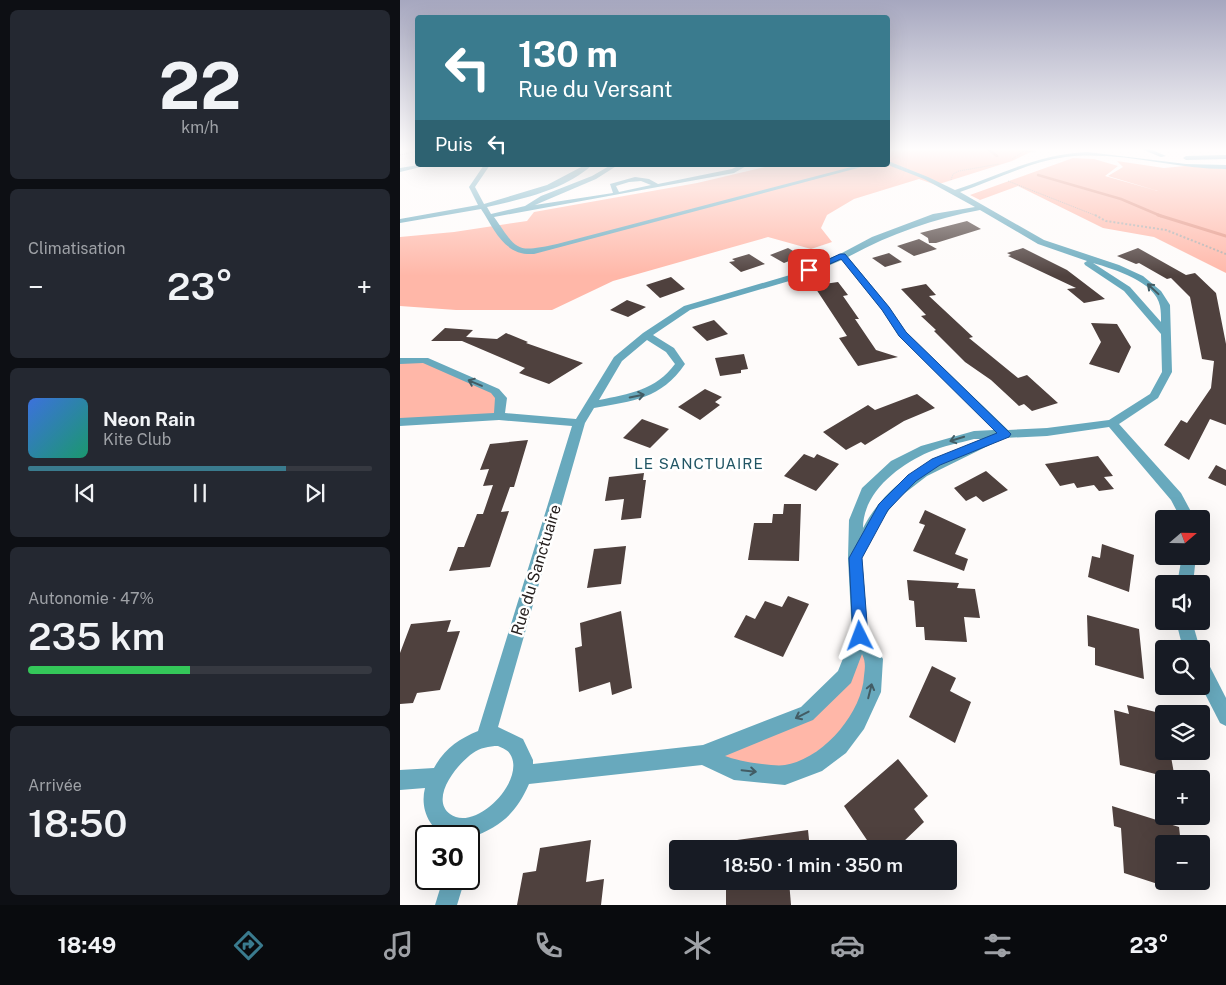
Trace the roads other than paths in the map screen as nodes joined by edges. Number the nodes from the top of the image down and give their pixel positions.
1 (474, 191) edge
2 (513, 191) edge
3 (524, 191) edge
4 (559, 191) edge
5 (631, 191) edge
6 (765, 191) edge
7 (954, 192) edge
8 (480, 202) junction
9 (527, 208) junction
10 (982, 208) junction
11 (400, 214) edge
12 (490, 216) junction
13 (400, 221) edge
14 (1072, 254) junction
15 (843, 256) junction
16 (1165, 333) junction
17 (646, 335) junction
18 (400, 361) edge
19 (589, 405) junction
20 (499, 416) junction
21 (400, 422) edge
22 (579, 423) junction
23 (1112, 423) junction
24 (1005, 434) junction
25 (1183, 510) edge
26 (856, 558) junction
27 (860, 636) junction
28 (1210, 685) edge
29 (1226, 717) edge
30 (486, 737) junction
31 (703, 755) junction
32 (522, 775) junction
33 (439, 777) junction
34 (400, 780) edge
35 (448, 825) edge
36 (479, 825) edge
37 (451, 890) edge
38 (446, 905) edge

1 - 8 street
2 - 8 street
3 - 8 street
4 - 9 street
5 - 9 street
6 - 12 street
7 - 10 street
8 - 11 street
8 - 12 street
8 - 13 street
9 - 12 street
10 - 14 street
10 - 15 street, Rue du Sanctuaire
14 - 16 street
16 -> 14 street
15 - 17 street, Rue du Sanctuaire
15 - 24 street
16 - 23 street
17 - 19 street, Rue du Sanctuaire
19 -> 17 street
20 -> 18 street
19 - 22 street, Rue du Sanctuaire
20 - 21 street
20 - 22 street
22 - 30 street, Rue du Sanctuaire
23 - 24 street
23 - 25 street
24 - 26 street
24 -> 26 street
26 - 27 street
27 -> 31 street
31 -> 27 street
28 - 29 street
30 - 32 street
30 - 33 street
31 - 32 street
32 - 36 street
33 - 34 street
33 - 35 street
37 - 38 street

